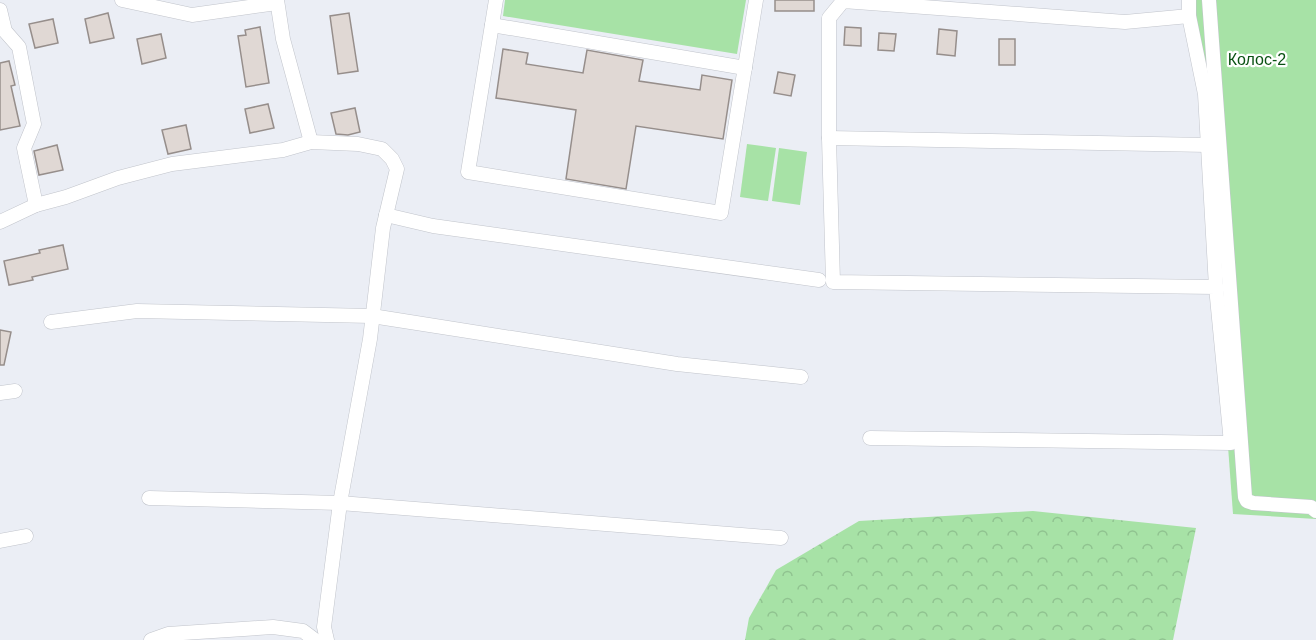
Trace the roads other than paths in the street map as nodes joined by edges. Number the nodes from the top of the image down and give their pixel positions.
1 (122, 0) edge
2 (496, 0) edge
3 (756, 0) edge
4 (1189, 0) edge
5 (1209, 0) edge
6 (277, 1) edge
7 (0, 10) edge
8 (1190, 16) junction
9 (492, 25) junction
10 (745, 68) junction
11 (829, 138) junction
12 (310, 142) junction
13 (1208, 145) junction
14 (36, 205) junction
15 (386, 215) junction
16 (0, 222) edge
17 (819, 280) dead end
18 (1216, 287) junction
19 (372, 316) junction
20 (51, 322) dead end
21 (801, 377) dead end
22 (15, 391) dead end
23 (0, 393) edge
24 (870, 438) dead end
25 (149, 498) dead end
26 (340, 503) junction
27 (1316, 511) edge
28 (26, 536) dead end
29 (782, 538) dead end
30 (0, 542) edge
31 (151, 640) edge
32 (315, 640) edge
33 (327, 640) edge

1 - 6 street
2 - 9 street
3 - 10 street
4 - 8 street
5 - 27 street
6 - 12 street
7 - 14 street
8 - 11 street
8 - 13 street
9 - 10 street
9 - 10 street
11 - 13 street
11 - 18 street
12 - 14 street
12 - 15 street
13 - 18 street
14 - 16 street
15 - 17 street
15 - 19 street
18 - 24 street
19 - 20 street
19 - 21 street
19 - 26 street
22 - 23 street
25 - 26 street
26 - 29 street
26 - 33 street
28 - 30 street
31 - 32 street

